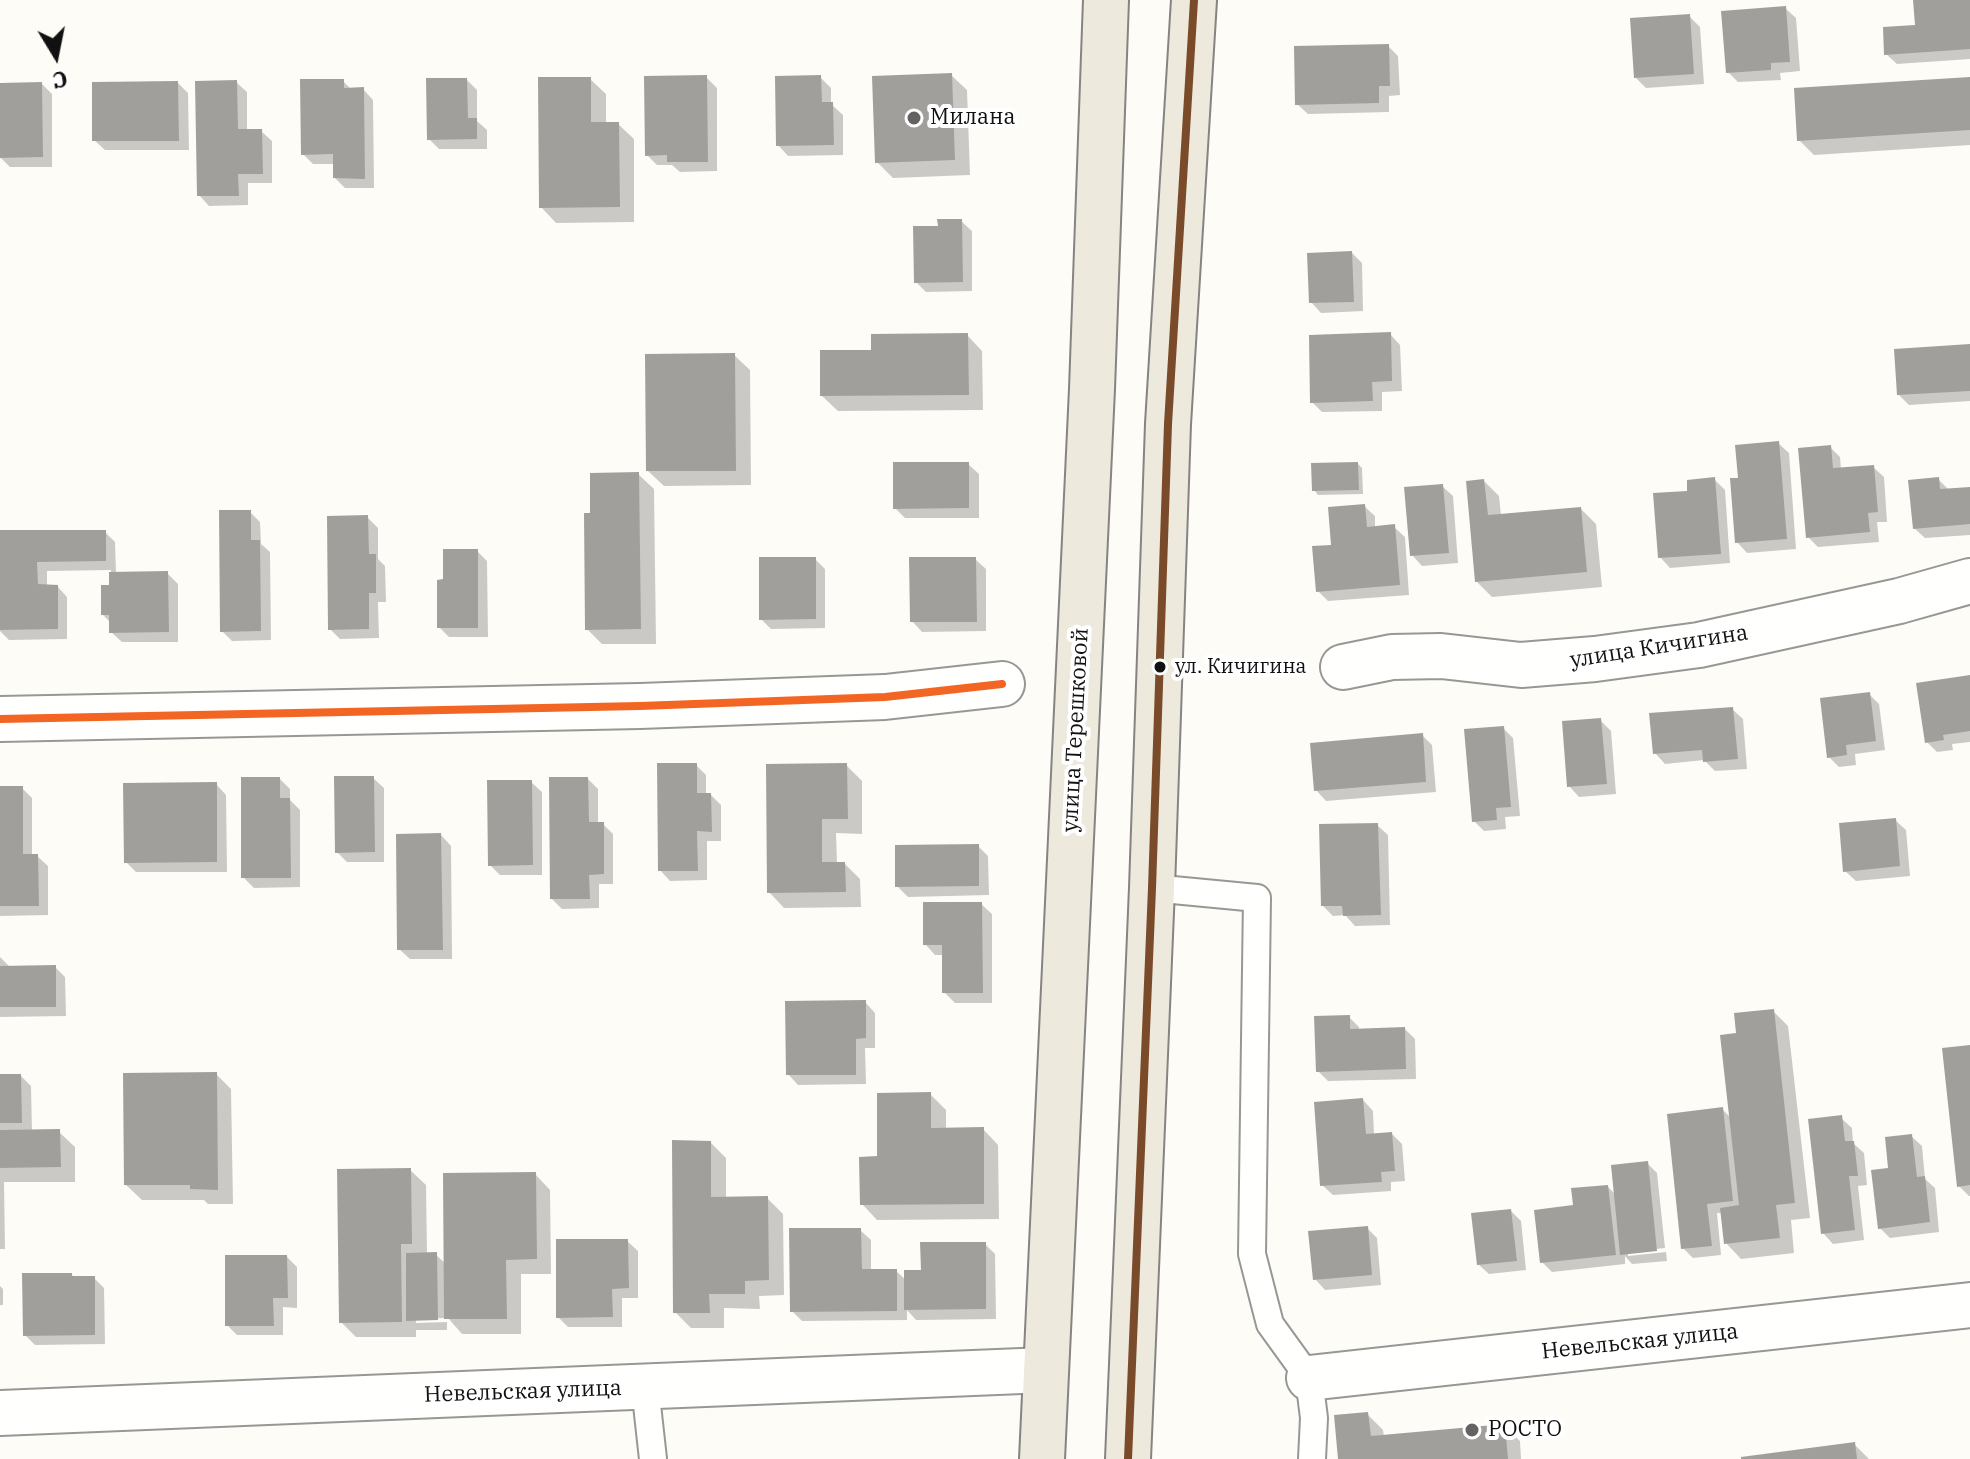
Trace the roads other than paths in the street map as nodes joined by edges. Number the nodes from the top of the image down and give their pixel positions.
1 (1106, 0) edge
2 (1194, 0) edge
3 (1970, 581) edge
4 (1343, 667) dead end
5 (1002, 684) dead end
6 (0, 719) edge
7 (1152, 888) junction
8 (1970, 1305) edge
9 (1046, 1370) junction
10 (1309, 1378) junction
11 (645, 1387) junction
12 (0, 1413) edge
13 (653, 1459) edge
14 (1042, 1459) edge
15 (1128, 1459) edge
16 (1312, 1459) edge

1 - 9 main road, улица Терешковой
2 - 7 main road
3 - 4 street, улица Кичигина
5 - 6 street
7 - 10 lane
7 - 15 main road
8 - 10 street, Невельская улица
9 - 11 street, Невельская улица
9 - 14 main road, улица Терешковой
10 - 16 lane
11 - 12 street, Невельская улица
11 - 13 lane

